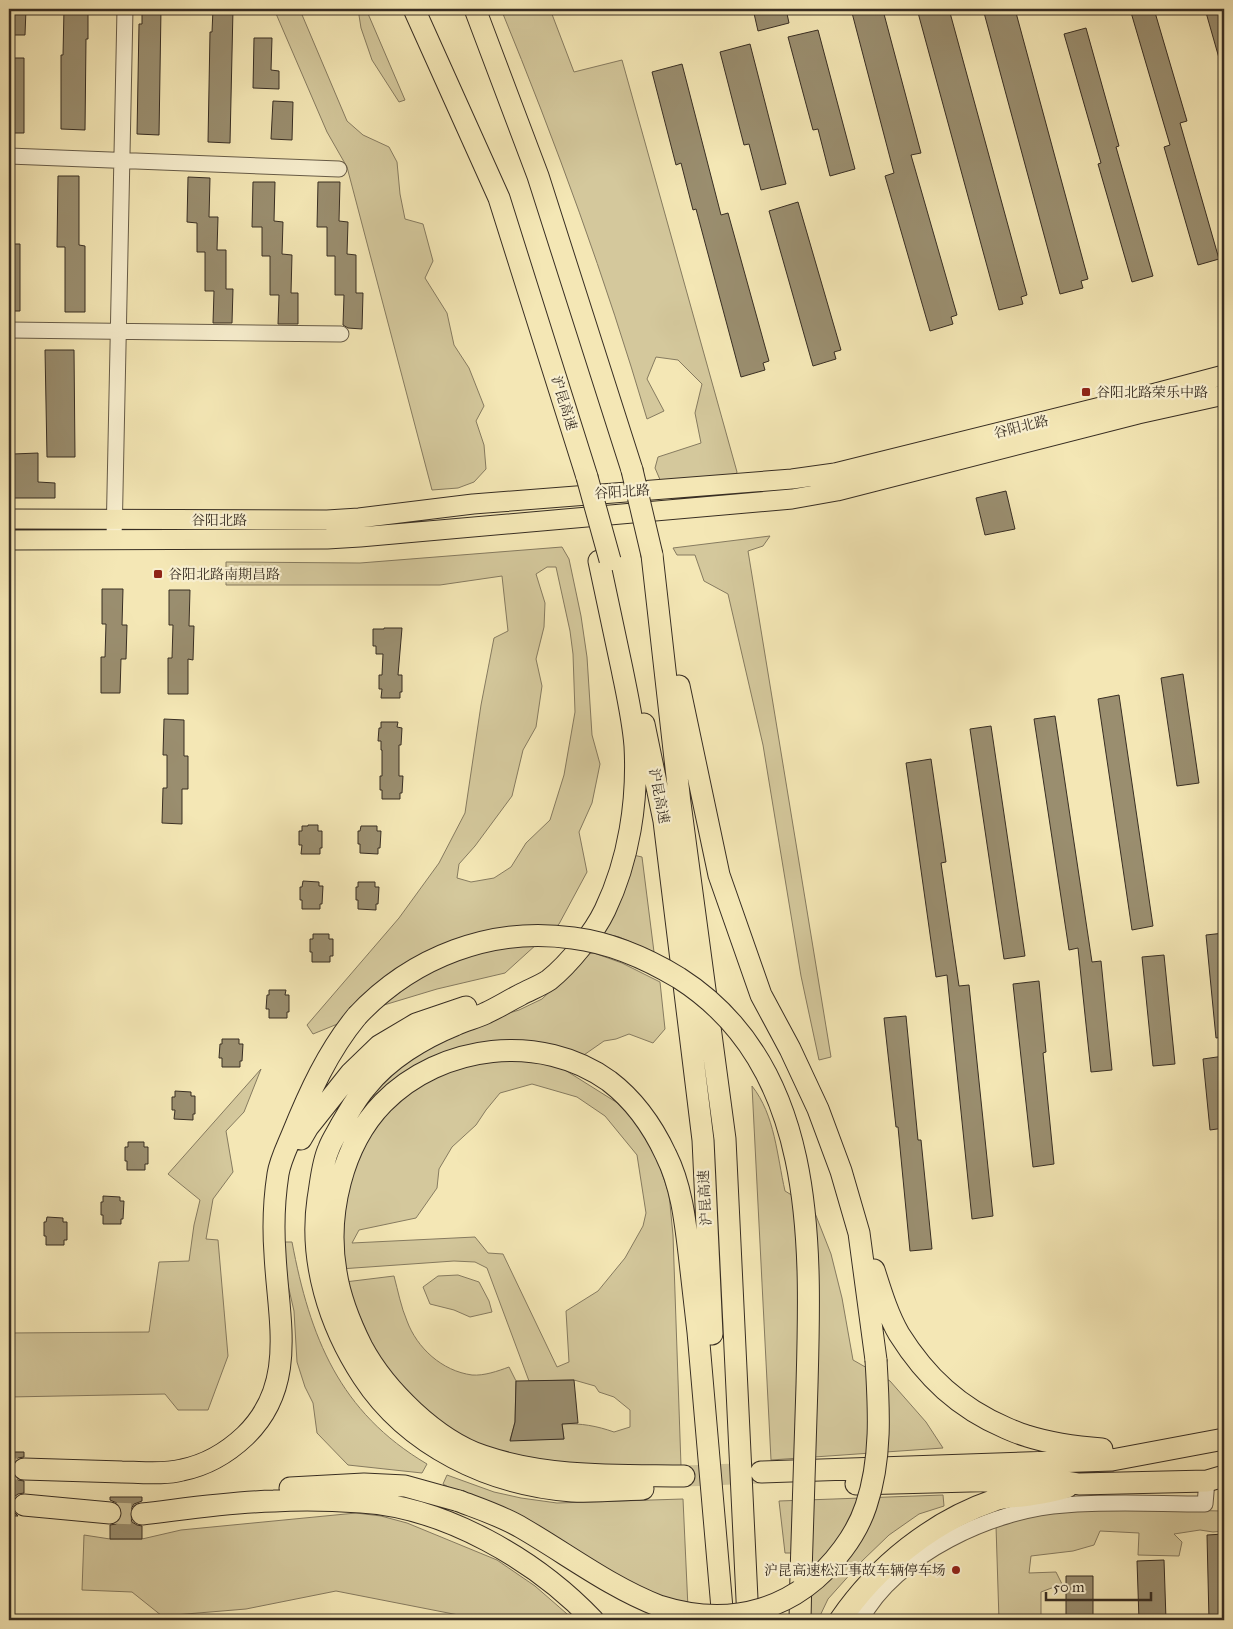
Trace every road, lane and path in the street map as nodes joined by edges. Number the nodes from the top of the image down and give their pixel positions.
1 (125, 9) edge
2 (414, 9) edge
3 (475, 9) edge
4 (9, 156) edge
5 (122, 160) junction
6 (339, 169) dead end
7 (9, 330) edge
8 (119, 331) junction
9 (341, 334) dead end
10 (1224, 375) edge
11 (1224, 395) edge
12 (9, 519) edge
13 (114, 520) junction
14 (9, 540) edge
15 (114, 540) junction
16 (652, 555) junction
17 (605, 560) junction
18 (513, 998) junction
19 (275, 1201) junction
20 (859, 1234) junction
21 (1224, 1439) edge
22 (1145, 1455) junction
23 (24, 1469) tunnel mouth
24 (1215, 1478) edge
25 (1079, 1484) junction
26 (24, 1505) dead end
27 (110, 1513) tunnel mouth
28 (593, 1620) edge
29 (724, 1620) edge
30 (748, 1620) edge
31 (800, 1620) edge
32 (840, 1620) edge
33 (861, 1620) edge

1 - 5 street
2 - 17 highway, 沪昆高速, bridge
3 - 16 highway, 沪昆高速, bridge
4 - 5 street
5 - 6 street
5 - 8 street
7 - 8 street
8 - 9 street
8 - 13 street
10 - 13 main road, 谷阳北路
11 - 15 main road, 谷阳北路
12 - 13 main road, 谷阳北路
13 - 15 street
14 - 15 main road, 谷阳北路
16 - 20 highway
16 - 30 highway, 沪昆高速
17 - 18 highway
17 - 29 highway, 沪昆高速
18 - 19 highway
18 - 29 highway
19 - 23 highway
19 - 31 highway, bridge
20 - 22 highway
20 - 28 highway, bridge
21 - 22 highway
22 - 25 highway
24 - 25 highway
24 - 33 street
25 - 32 highway
26 - 27 highway

